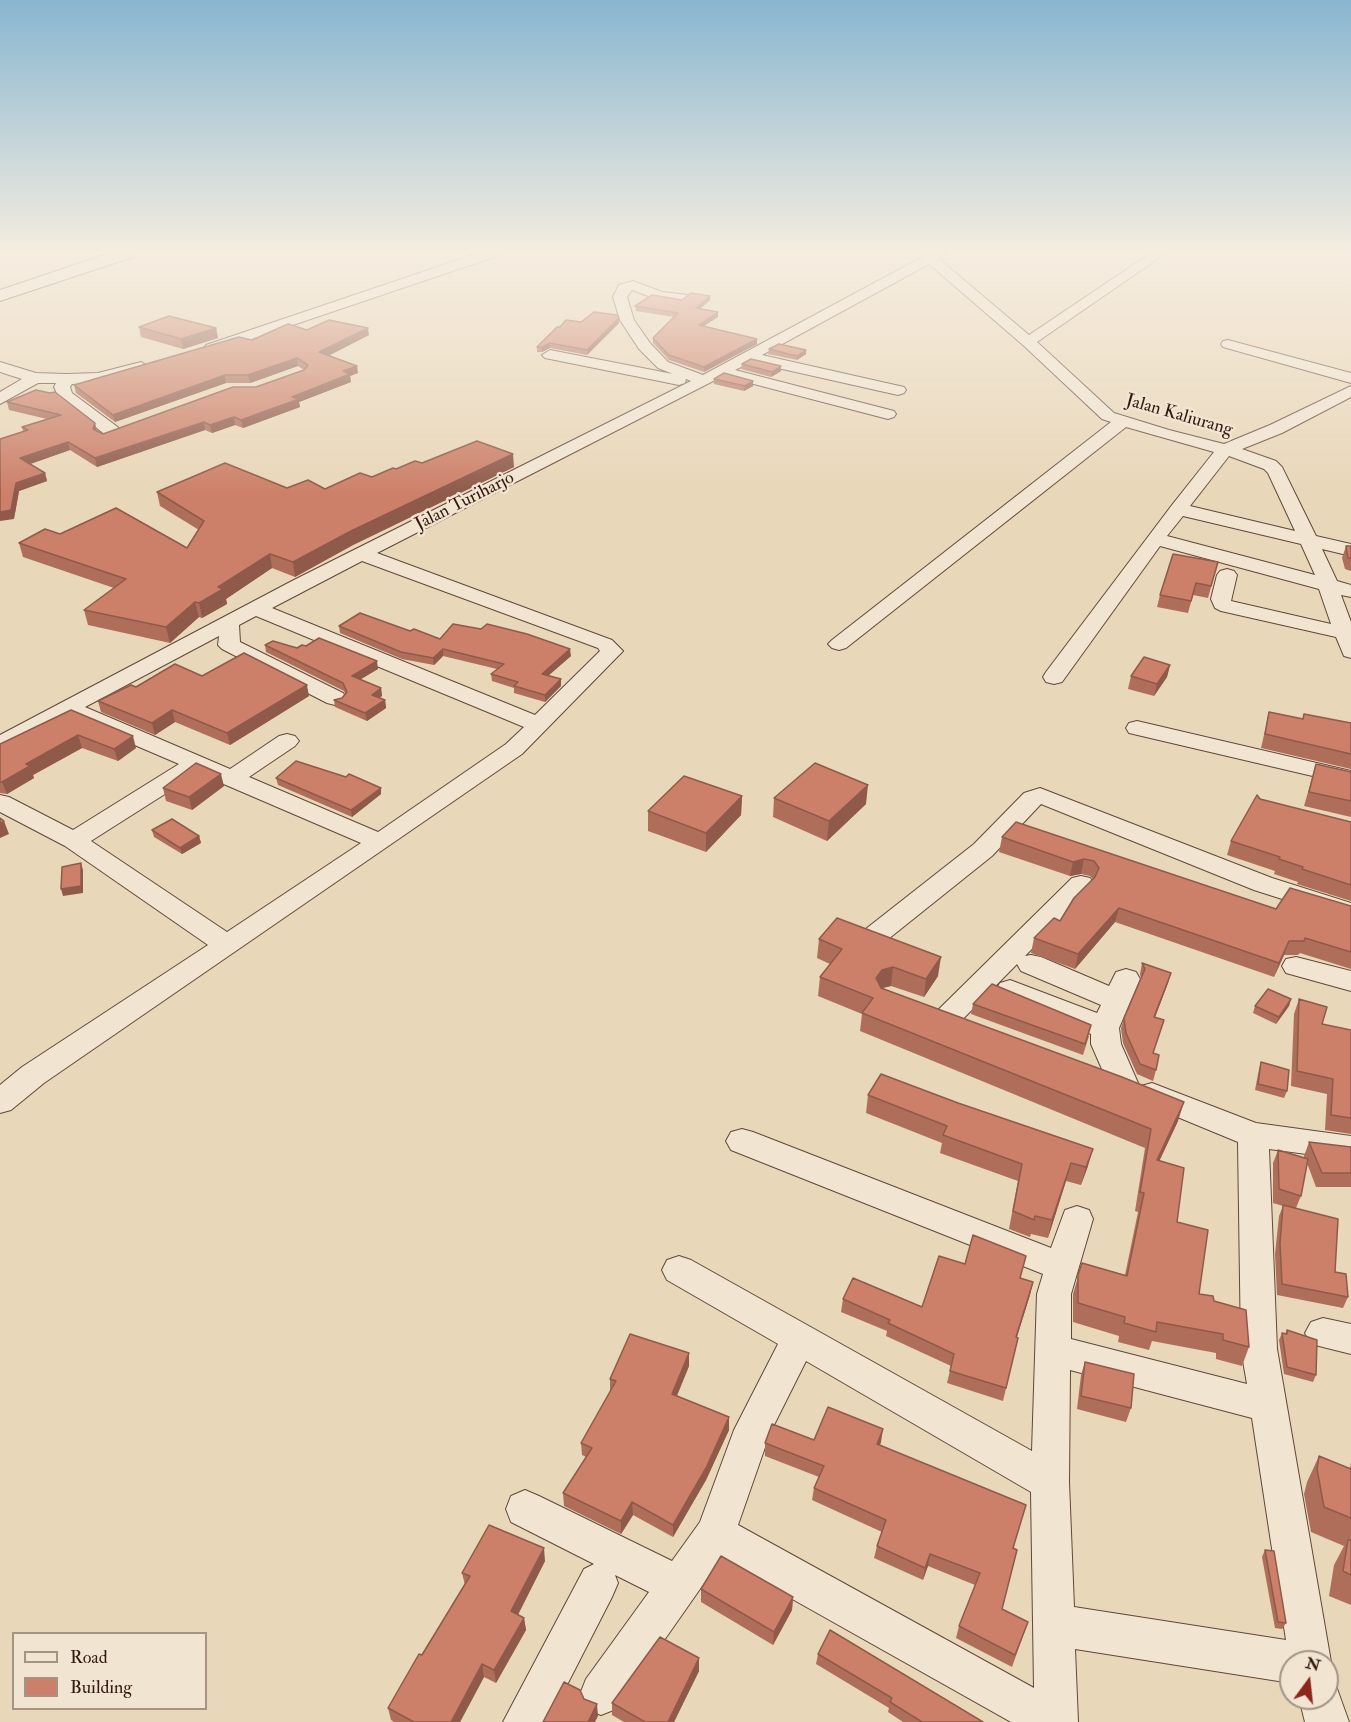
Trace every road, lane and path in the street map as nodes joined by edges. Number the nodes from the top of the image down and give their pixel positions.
1 (252, 333) edge
2 (636, 333) edge
3 (789, 333) edge
4 (1019, 333) edge
5 (1041, 333) edge
6 (1028, 342) junction
7 (1228, 344) dead end
8 (193, 353) edge
9 (550, 355) dead end
10 (746, 356) junction
11 (151, 364) edge
12 (0, 367) edge
13 (720, 371) junction
14 (35, 378) junction
15 (1351, 378) edge
16 (66, 379) junction
17 (699, 382) junction
18 (898, 390) dead end
19 (1351, 391) edge
20 (0, 399) edge
21 (888, 414) dead end
22 (1122, 422) junction
23 (113, 431) edge
24 (1225, 450) junction
25 (1178, 509) junction
26 (1307, 538) junction
27 (1156, 539) junction
28 (1351, 550) edge
29 (362, 554) junction
30 (1227, 575) dead end
31 (1328, 584) junction
32 (1351, 591) edge
33 (255, 608) junction
34 (229, 622) junction
35 (1348, 642) edge
36 (839, 644) dead end
37 (1054, 677) dead end
38 (334, 698) edge
39 (68, 708) junction
40 (537, 724) junction
41 (1137, 728) dead end
42 (287, 741) dead end
43 (0, 744) edge
44 (197, 763) junction
45 (232, 778) junction
46 (1351, 778) edge
47 (0, 802) edge
48 (74, 842) junction
49 (380, 842) junction
50 (1081, 884) dead end
51 (1351, 912) edge
52 (877, 934) edge
53 (226, 944) junction
54 (1032, 964) dead end
55 (1296, 966) dead end
56 (1351, 981) edge
57 (1010, 990) edge
58 (1105, 1028) junction
59 (978, 1031) edge
60 (1089, 1071) edge
61 (1123, 1083) junction
62 (0, 1102) edge
63 (1253, 1135) junction
64 (742, 1141) dead end
65 (1351, 1148) edge
66 (1077, 1219) dead end
67 (1061, 1266) junction
68 (679, 1270) dead end
69 (799, 1338) junction
70 (1053, 1350) junction
71 (1268, 1406) junction
72 (1050, 1482) junction
73 (525, 1509) dead end
74 (715, 1534) junction
75 (598, 1583) dead end
76 (677, 1585) junction
77 (1054, 1626) junction
78 (1308, 1650) edge
79 (1279, 1660) edge
80 (601, 1694) dead end
81 (525, 1722) edge
82 (1054, 1722) edge

1 - 8 street
2 - 17 street
3 - 10 street, Jalan Turiharjo
4 - 6 street, Jalan Kaliurang
5 - 6 street
6 - 22 street, Jalan Kaliurang
7 - 15 street
9 - 17 street
10 - 13 street, Jalan Turiharjo
10 - 18 street
11 - 16 street
12 - 14 street
13 - 17 street, Jalan Turiharjo
13 - 21 street
14 - 16 street
14 - 20 street
16 - 23 street
17 - 29 street, Jalan Turiharjo
19 - 24 street
22 - 24 street, Jalan Kaliurang
22 - 36 street
24 - 25 street
24 - 26 street, Jalan Kaliurang
25 - 26 street
25 - 27 street
26 - 28 street
26 - 31 street, Jalan Kaliurang
27 - 31 street
27 - 37 street
29 - 33 street, Jalan Turiharjo
29 - 40 street
30 - 35 street
31 - 32 street
31 - 35 street, Jalan Kaliurang
33 - 34 street, Jalan Turiharjo
33 - 40 street
34 - 38 street
34 - 39 street, Jalan Turiharjo
39 - 43 street, Jalan Turiharjo
39 - 44 street
40 - 49 street
41 - 46 street
42 - 45 street
44 - 45 street
44 - 48 street
45 - 49 street
47 - 48 street
48 - 53 street
49 - 53 street
50 - 59 street
51 - 52 street
53 - 62 street
54 - 58 street
55 - 56 street
57 - 58 street
58 - 61 street
60 - 61 street
61 - 63 street
63 - 65 street
63 - 71 street
64 - 67 street
66 - 67 street
67 - 70 street
68 - 69 street
69 - 72 street
69 - 74 street
70 - 71 street
70 - 72 street
71 - 78 street
72 - 77 street
73 - 76 street
74 - 76 street
74 - 82 street
75 - 81 street
76 - 80 street
77 - 79 street
77 - 82 street

